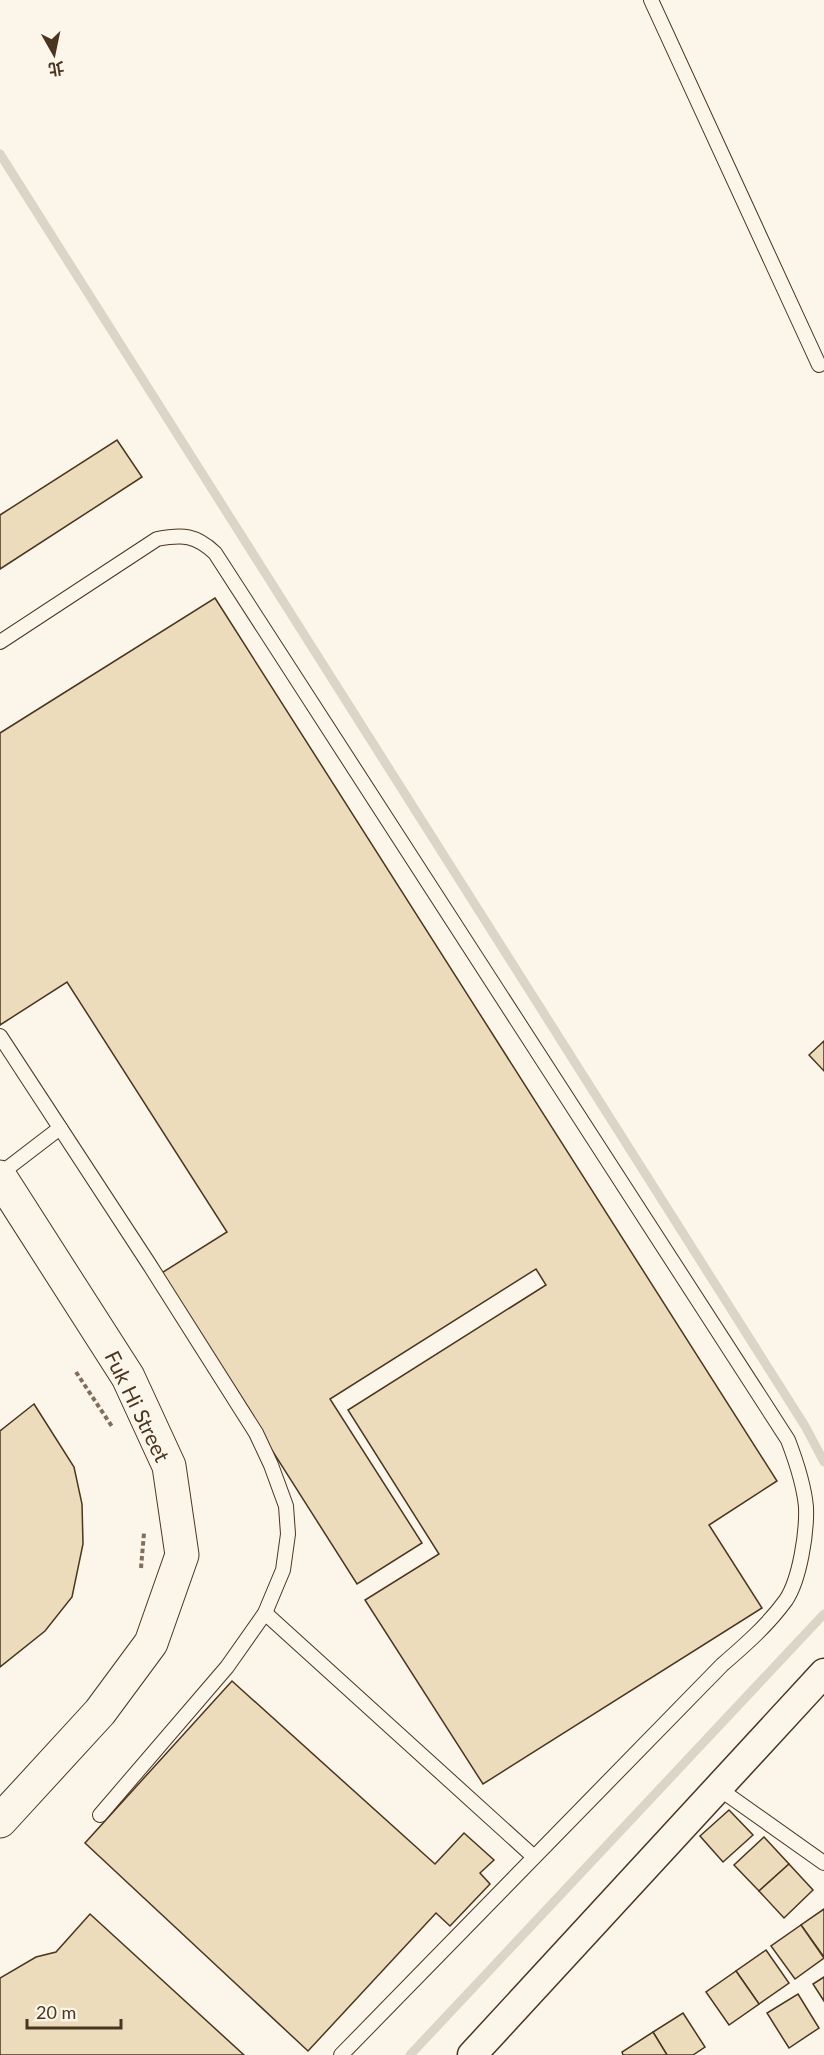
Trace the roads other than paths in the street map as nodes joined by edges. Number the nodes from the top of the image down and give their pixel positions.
1 (651, 0) edge
2 (819, 365) dead end
3 (0, 642) edge
4 (0, 1036) edge
5 (60, 1128) junction
6 (0, 1175) edge
7 (265, 1613) junction
8 (824, 1672) edge
9 (718, 1788) junction
10 (100, 1815) dead end
11 (0, 1821) edge
12 (534, 1857) junction
13 (824, 1863) edge
14 (487, 2050) edge
15 (341, 2055) edge

1 - 2 lane
3 - 12 lane
4 - 5 lane
5 - 6 lane
5 - 7 lane
6 - 11 street, Fuk Hi Street
7 - 10 lane
7 - 12 lane
8 - 9 street
9 - 13 lane
9 - 14 street
12 - 15 lane

